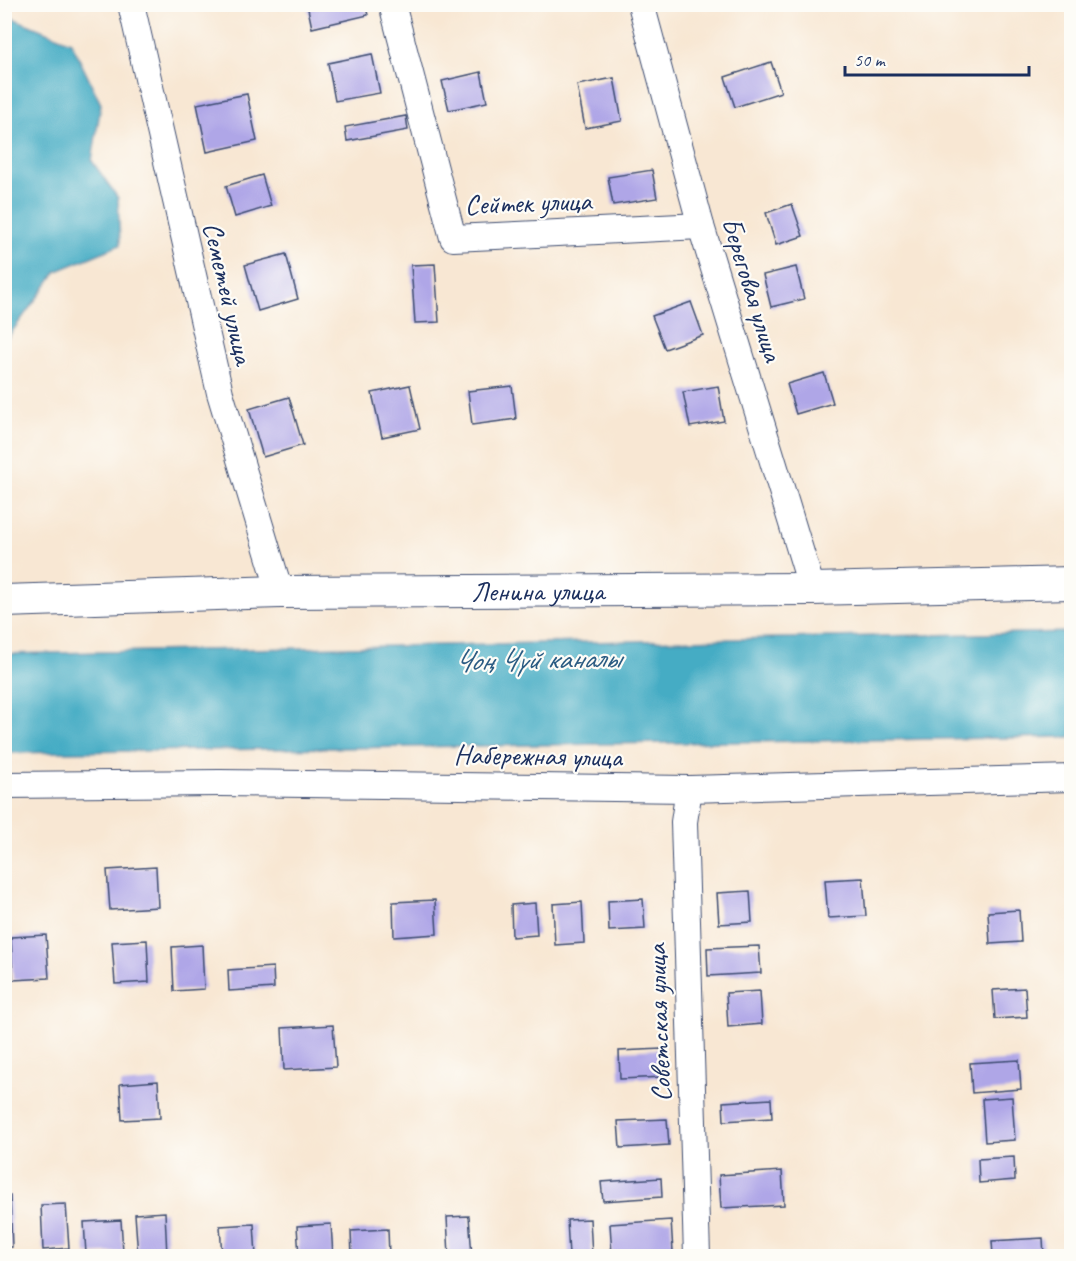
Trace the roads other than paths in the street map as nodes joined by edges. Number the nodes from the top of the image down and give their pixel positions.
1 (131, 4) edge
2 (392, 4) edge
3 (641, 4) edge
4 (701, 226) junction
5 (1071, 583) edge
6 (812, 589) junction
7 (280, 592) junction
8 (4, 602) edge
9 (1071, 778) edge
10 (4, 784) edge
11 (689, 789) junction
12 (697, 1257) edge

1 - 7 street, Семетей улица
2 - 4 street, Сейтек улица
3 - 4 street, Береговая улица
4 - 6 street, Береговая улица
5 - 6 street, Ленина улица
6 - 7 street, Ленина улица
7 - 8 street, Ленина улица
9 - 11 street, Набережная улица
10 - 11 street, Набережная улица
11 - 12 street, Советская улица

